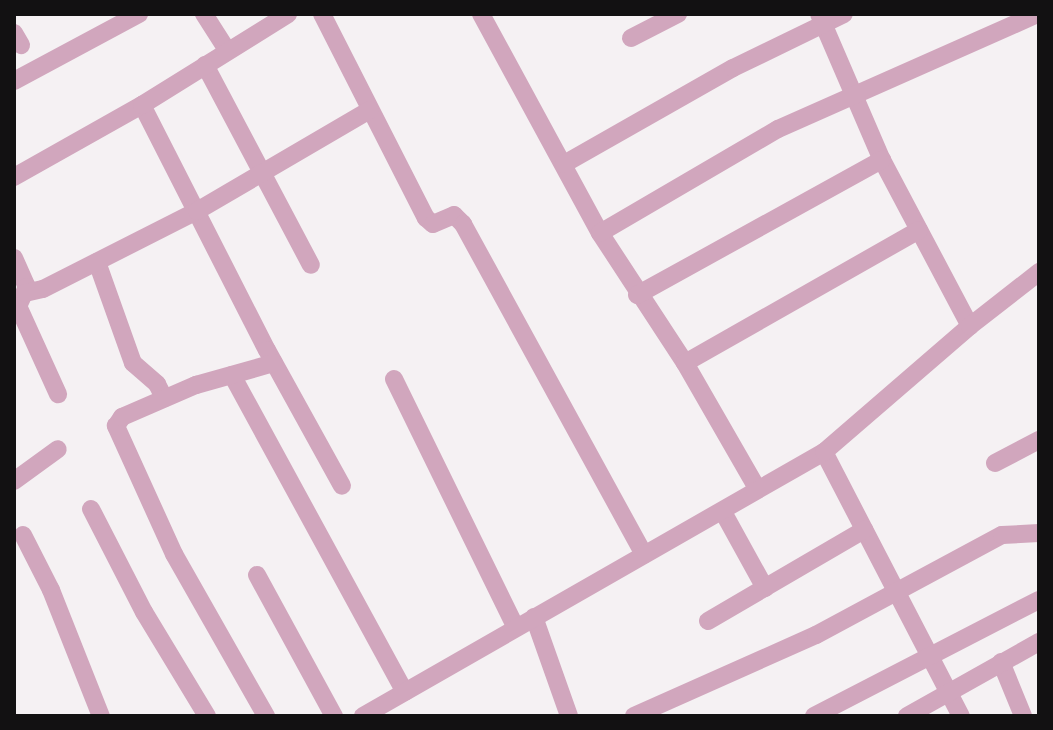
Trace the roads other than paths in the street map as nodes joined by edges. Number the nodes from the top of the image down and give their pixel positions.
1 (139, 14) edge
2 (204, 14) edge
3 (288, 14) edge
4 (322, 14) edge
5 (481, 14) edge
6 (678, 14) edge
7 (844, 14) edge
8 (1037, 14) edge
9 (821, 19) edge
10 (631, 38) dead end
11 (227, 50) junction
12 (205, 65) junction
13 (14, 81) edge
14 (853, 95) junction
15 (142, 105) junction
16 (370, 110) junction
17 (882, 160) junction
18 (564, 164) junction
19 (264, 172) junction
20 (14, 177) edge
21 (197, 211) junction
22 (919, 230) junction
23 (600, 233) junction
24 (14, 258) edge
25 (97, 262) junction
26 (311, 265) dead end
27 (1039, 272) edge
28 (25, 293) junction
29 (637, 295) junction
30 (970, 326) junction
31 (274, 363) junction
32 (685, 363) junction
33 (232, 375) junction
34 (394, 379) dead end
35 (58, 394) dead end
36 (164, 398) junction
37 (1039, 440) edge
38 (58, 449) dead end
39 (824, 452) junction
40 (995, 463) dead end
41 (14, 481) edge
42 (342, 486) dead end
43 (758, 490) junction
44 (91, 509) dead end
45 (723, 512) junction
46 (864, 530) junction
47 (1039, 533) edge
48 (23, 535) dead end
49 (644, 555) junction
50 (257, 575) dead end
51 (765, 588) junction
52 (896, 594) junction
53 (1039, 600) edge
54 (534, 617) junction
55 (708, 621) dead end
56 (516, 628) junction
57 (1039, 642) edge
58 (927, 657) junction
59 (1001, 662) junction
60 (405, 692) junction
61 (948, 692) junction
62 (101, 716) edge
63 (207, 716) edge
64 (266, 716) edge
65 (334, 716) edge
66 (363, 716) edge
67 (569, 716) edge
68 (634, 716) edge
69 (814, 716) edge
70 (907, 716) edge
71 (961, 716) edge
72 (1023, 716) edge

1 - 13 street
2 - 11 street
3 - 11 street
4 - 16 street
5 - 18 street
6 - 10 street
7 - 9 street
8 - 14 street
9 - 14 street
9 - 18 street
11 - 12 street
12 - 15 street
12 - 19 street
14 - 17 street
14 - 23 street
15 - 20 street
15 - 21 street
16 - 19 street
16 - 49 street
17 - 22 street
17 - 29 street
18 - 23 street
19 - 21 street
19 - 26 street
21 - 25 street
21 - 31 street
22 - 30 street
22 - 32 street
23 - 29 street
24 - 28 street
25 - 28 street
25 - 36 street
27 - 30 street
28 - 35 street
29 - 32 street
30 - 39 street
31 - 33 street
31 - 42 street
32 - 43 street
33 - 36 street
33 - 60 street
34 - 56 street
36 - 64 street
37 - 40 street
38 - 41 street
39 - 43 street
39 - 46 street
43 - 45 street
44 - 63 street
45 - 49 street
45 - 51 street
46 - 51 street
46 - 52 street
47 - 52 street
48 - 62 street
49 - 54 street
50 - 65 street
51 - 55 street
52 - 58 street
52 - 68 street
53 - 58 street
54 - 56 street
54 - 67 street
56 - 60 street
57 - 59 street
58 - 61 street
58 - 69 street
59 - 61 street
59 - 72 street
60 - 66 street
61 - 70 street
61 - 71 street

